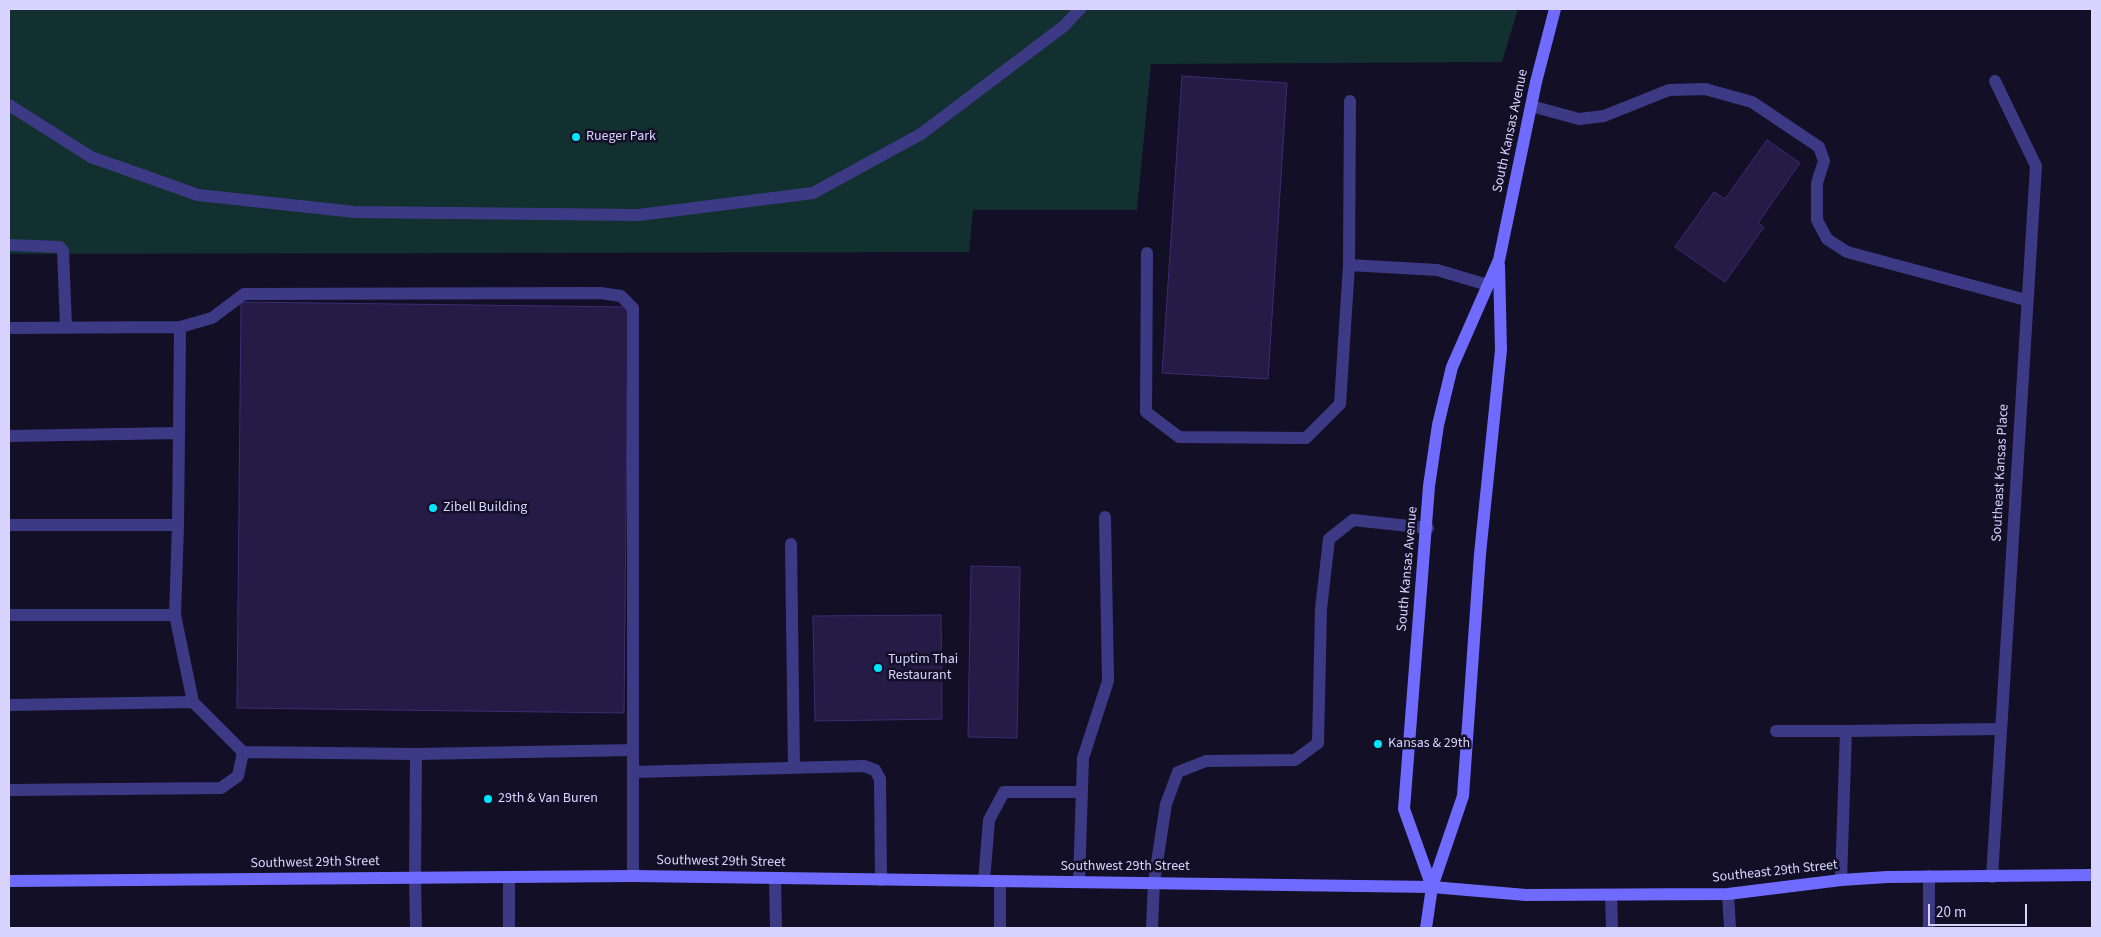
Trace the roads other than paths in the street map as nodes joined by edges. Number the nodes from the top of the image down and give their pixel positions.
1 (1080, 9) edge
2 (1555, 9) edge
3 (1995, 80) dead end
4 (1350, 101) dead end
5 (9, 104) edge
6 (1531, 106) junction
7 (9, 245) edge
8 (1148, 253) dead end
9 (1499, 260) junction
10 (1349, 265) junction
11 (1488, 285) junction
12 (2026, 300) junction
13 (66, 326) junction
14 (180, 327) junction
15 (9, 328) edge
16 (179, 433) junction
17 (9, 436) edge
18 (1104, 517) dead end
19 (9, 525) edge
20 (178, 525) junction
21 (1428, 528) junction
22 (791, 544) dead end
23 (9, 615) edge
24 (175, 615) junction
25 (193, 702) junction
26 (9, 705) edge
27 (2000, 729) junction
28 (1776, 731) dead end
29 (1846, 731) junction
30 (633, 750) junction
31 (244, 752) junction
32 (416, 754) junction
33 (794, 768) junction
34 (633, 772) junction
35 (9, 790) edge
36 (1081, 792) junction
37 (2092, 874) edge
38 (632, 876) junction
39 (1929, 876) junction
40 (415, 877) junction
41 (509, 877) junction
42 (1992, 877) junction
43 (775, 878) junction
44 (881, 880) junction
45 (1841, 880) junction
46 (9, 881) edge
47 (984, 881) junction
48 (1000, 881) junction
49 (1079, 882) junction
50 (1154, 882) junction
51 (1432, 887) junction
52 (1728, 894) junction
53 (1611, 895) junction
54 (416, 928) edge
55 (509, 928) edge
56 (776, 928) edge
57 (1000, 928) edge
58 (1152, 928) edge
59 (1426, 928) edge
60 (1612, 928) edge
61 (1730, 928) edge
62 (1930, 928) edge

1 - 5 street
2 - 6 main road, South Kansas Avenue
3 - 12 street, Southeast Kansas Place
4 - 10 street
6 - 9 main road, South Kansas Avenue
6 - 12 street
7 - 13 street
8 - 10 street
9 - 11 main road, South Kansas Avenue
9 - 51 main road, South Kansas Avenue
10 - 11 street
11 - 21 main road, South Kansas Avenue
12 - 27 street, Southeast Kansas Place
13 - 14 street
13 - 15 street
14 - 16 street
14 - 30 street
16 - 17 street
16 - 20 street
18 - 36 street
19 - 20 street
20 - 24 street
21 - 50 street
21 - 51 main road, South Kansas Avenue
22 - 33 street
23 - 24 street
24 - 25 street
25 - 26 street
25 - 31 street
27 - 29 street
27 - 42 street, Southeast Kansas Place
28 - 29 street
29 - 45 street
30 - 32 street
30 - 34 street
31 - 32 street
31 - 35 street
32 - 40 street
33 - 34 street
33 - 44 street
34 - 38 street
36 - 47 street
36 - 49 street
37 - 42 main road, Southeast 29th Street
38 - 41 main road, Southwest 29th Street
38 - 43 main road, Southwest 29th Street
39 - 42 main road, Southeast 29th Street
39 - 45 main road, Southeast 29th Street
39 - 62 street
40 - 41 main road, Southwest 29th Street
40 - 46 main road, Southwest 29th Street
40 - 54 street
41 - 55 street
43 - 44 main road, Southwest 29th Street
43 - 56 street
44 - 47 main road, Southwest 29th Street
45 - 52 main road, Southeast 29th Street
47 - 48 main road, Southwest 29th Street
48 - 49 main road, Southwest 29th Street
48 - 57 street
49 - 50 main road, Southwest 29th Street
50 - 51 main road, Southwest 29th Street
50 - 58 street
51 - 53 main road, Southeast 29th Street
51 - 59 main road, South Kansas Avenue
52 - 53 main road, Southeast 29th Street
52 - 61 street
53 - 60 street

